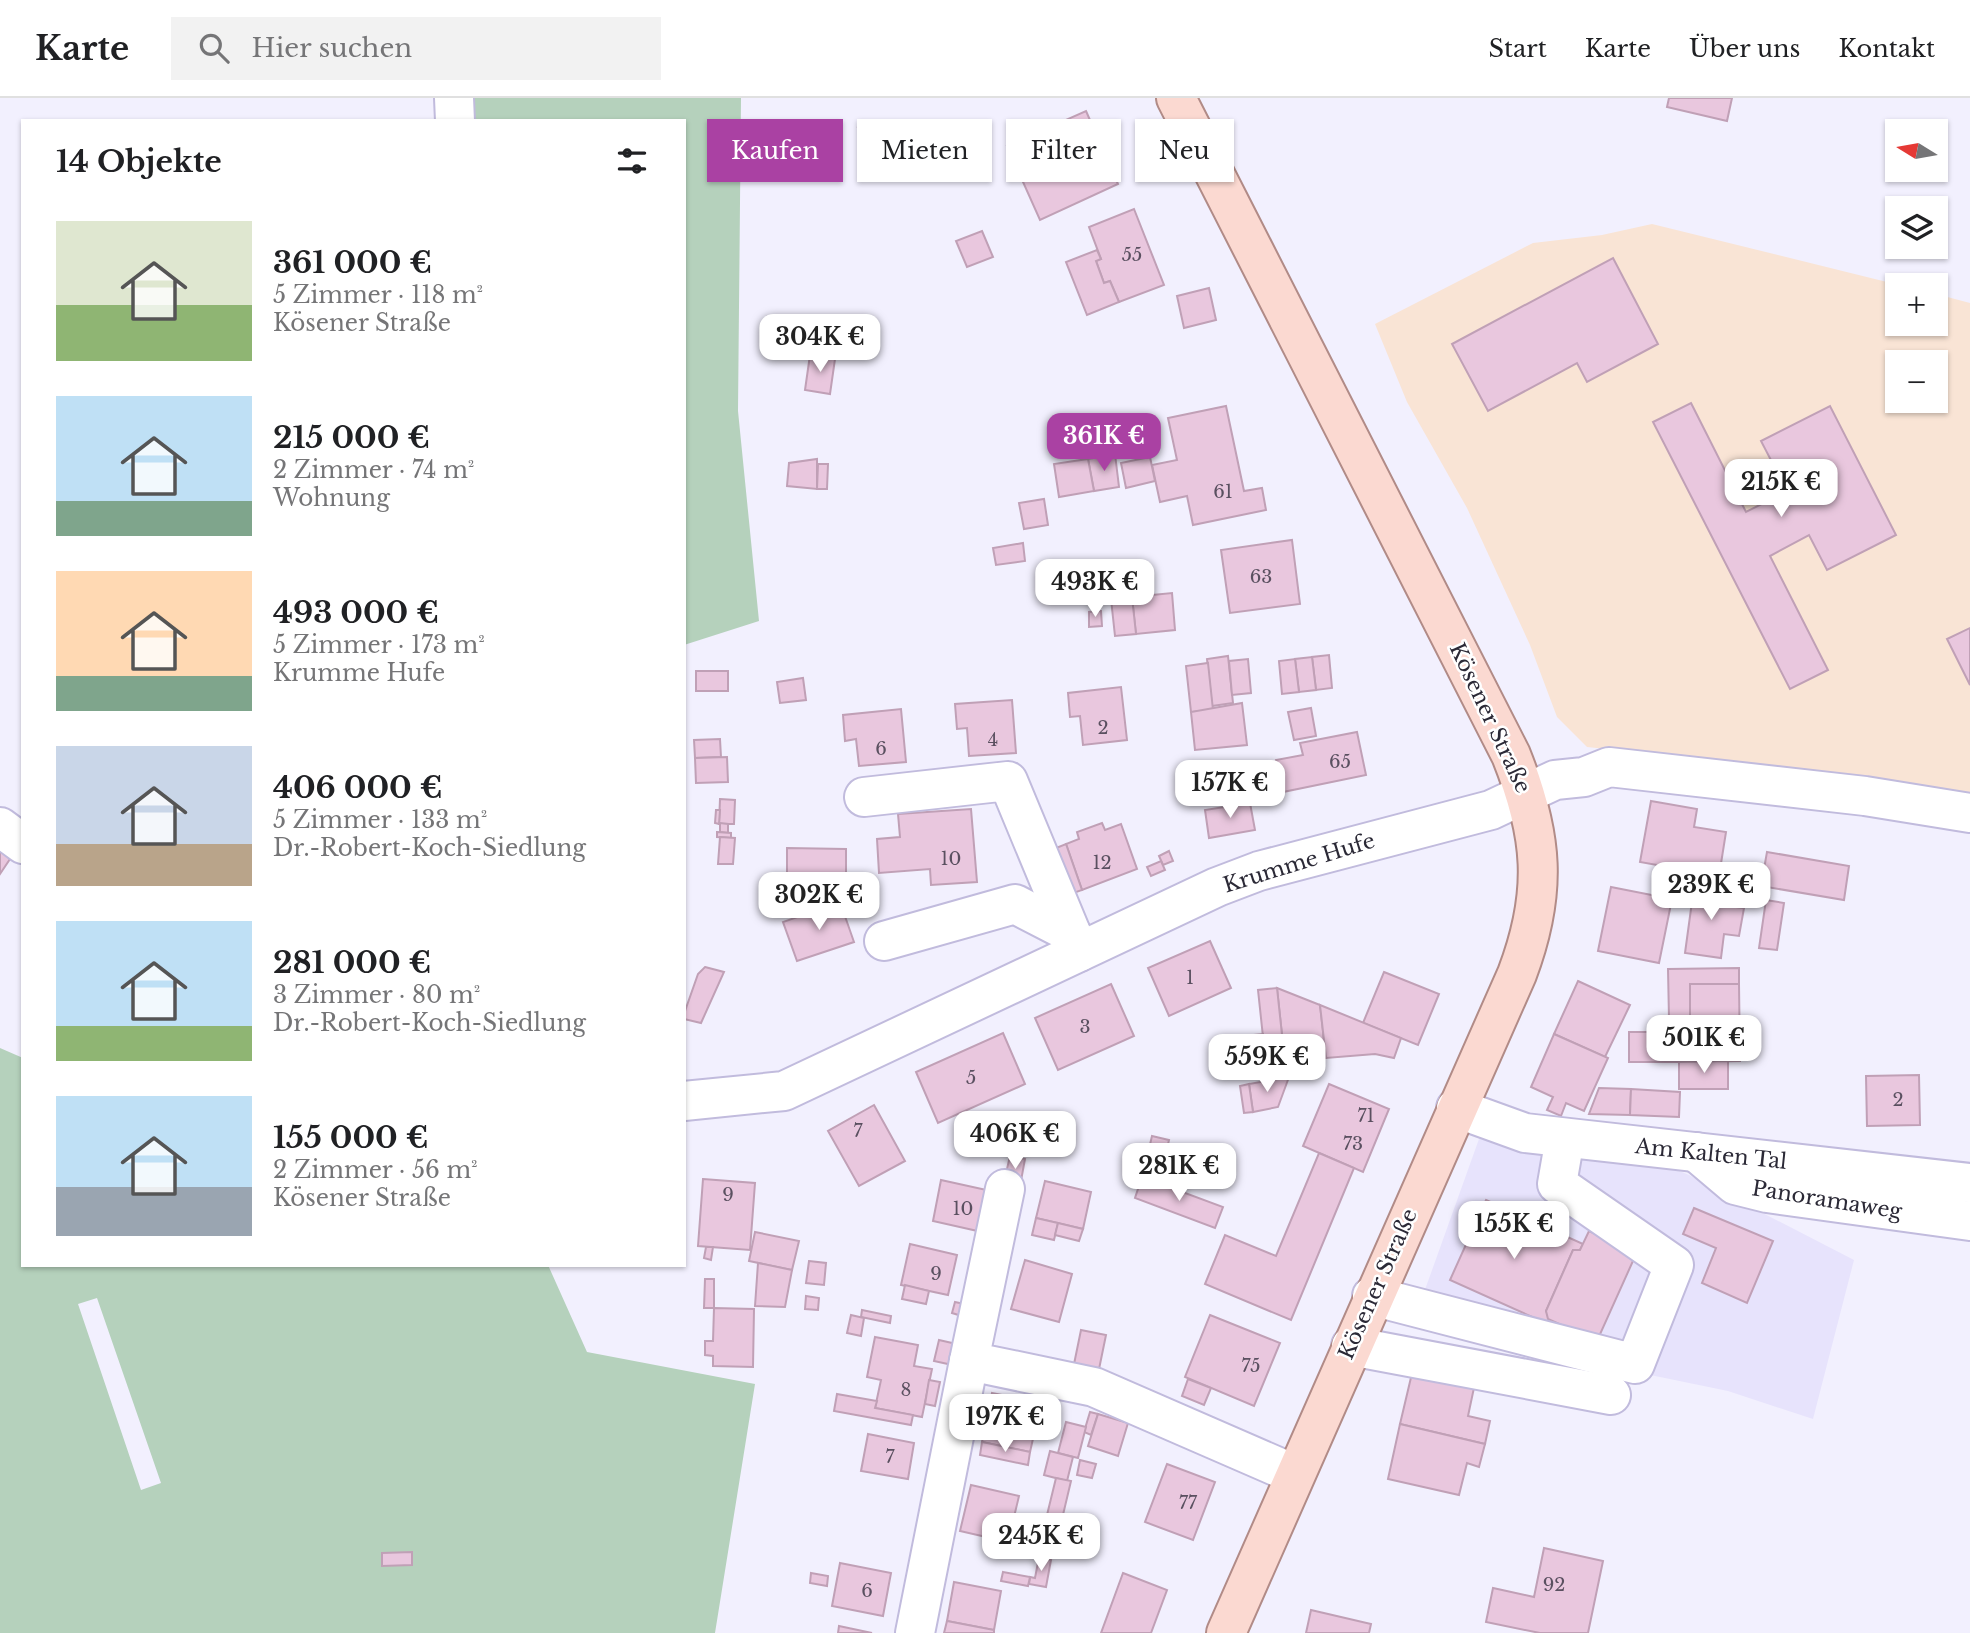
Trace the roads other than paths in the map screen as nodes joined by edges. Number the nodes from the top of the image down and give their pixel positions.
1 (454, 98) edge
2 (1176, 98) edge
3 (455, 119) edge
4 (1527, 795) junction
5 (864, 797) dead end
6 (1970, 813) edge
7 (0, 827) edge
8 (21, 843) edge
9 (884, 941) dead end
10 (1075, 942) junction
11 (686, 1101) edge
12 (1456, 1108) junction
13 (1565, 1138) junction
14 (1696, 1152) junction
15 (1970, 1183) edge
16 (1005, 1189) dead end
17 (1970, 1222) edge
18 (1373, 1296) junction
19 (1350, 1346) junction
20 (969, 1361) junction
21 (1611, 1395) dead end
22 (1294, 1474) junction
23 (915, 1633) edge
24 (1226, 1633) edge

1 - 3 street
2 - 4 main road, Kösener Straße
4 - 6 street
4 - 10 street, Krumme Hufe
4 - 12 main road, Kösener Straße
5 - 10 street
7 - 8 street
9 - 10 street
10 - 11 street, Krumme Hufe
12 - 13 street, Am Kalten Tal
12 - 18 main road, Kösener Straße
13 - 14 street, Am Kalten Tal
13 - 18 street
14 - 15 street, Am Kalten Tal
14 - 17 street, Panoramaweg
16 - 20 street
18 - 19 main road, Kösener Straße
19 - 21 street
19 - 22 main road, Kösener Straße
20 - 22 street
20 - 23 street
22 - 24 main road, Kösener Straße

